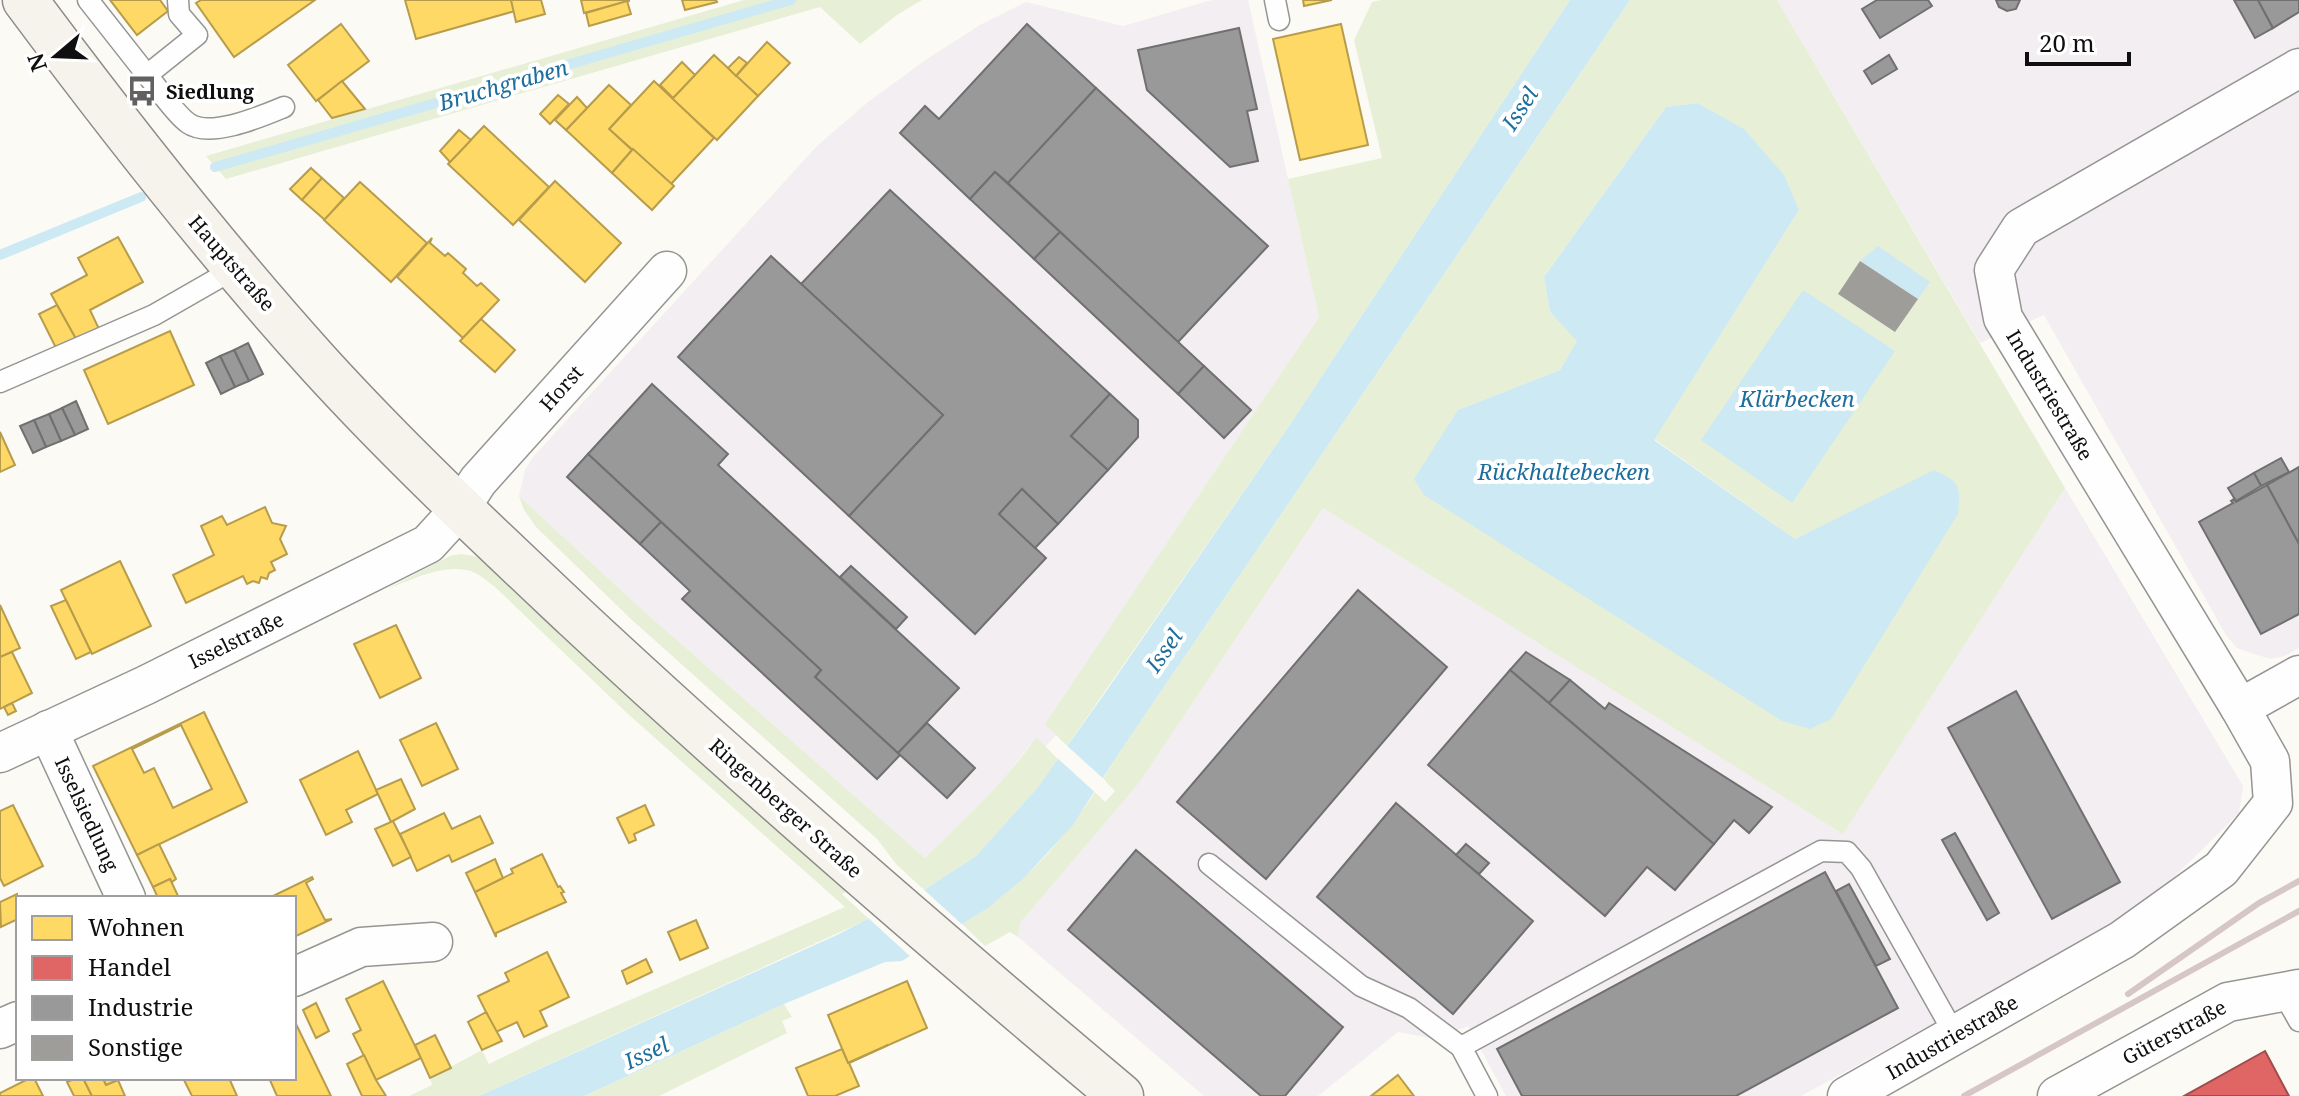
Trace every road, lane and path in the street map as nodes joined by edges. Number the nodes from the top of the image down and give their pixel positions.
1 (25, 0) edge
2 (88, 0) edge
3 (178, 0) edge
4 (2299, 68) edge
5 (147, 75) junction
6 (284, 107) dead end
7 (236, 268) junction
8 (667, 271) dead end
9 (0, 382) edge
10 (460, 509) junction
11 (2299, 675) edge
12 (2240, 708) junction
13 (48, 730) junction
14 (0, 753) edge
15 (1209, 864) dead end
16 (125, 896) edge
17 (433, 942) dead end
18 (296, 976) edge
19 (2293, 1000) edge
20 (1955, 1035) junction
21 (1461, 1047) junction
22 (1121, 1096) edge
23 (1487, 1096) edge
24 (1847, 1096) edge
25 (2057, 1096) edge

1 - 7 main road, Hauptstraße
2 - 5 lane
3 - 5 lane
4 - 12 street, Industriestraße
5 - 6 lane
7 - 9 lane
7 - 10 main road, Hauptstraße
8 - 10 street, Horst
10 - 13 street, Isselstraße
10 - 22 main road, Ringenberger Straße
11 - 12 street
12 - 20 street, Industriestraße
13 - 14 street, Isselstraße
13 - 16 street, Isselsiedlung
15 - 21 lane
17 - 18 street
19 - 25 street, Güterstraße
20 - 21 lane
20 - 24 street, Industriestraße
21 - 23 lane

